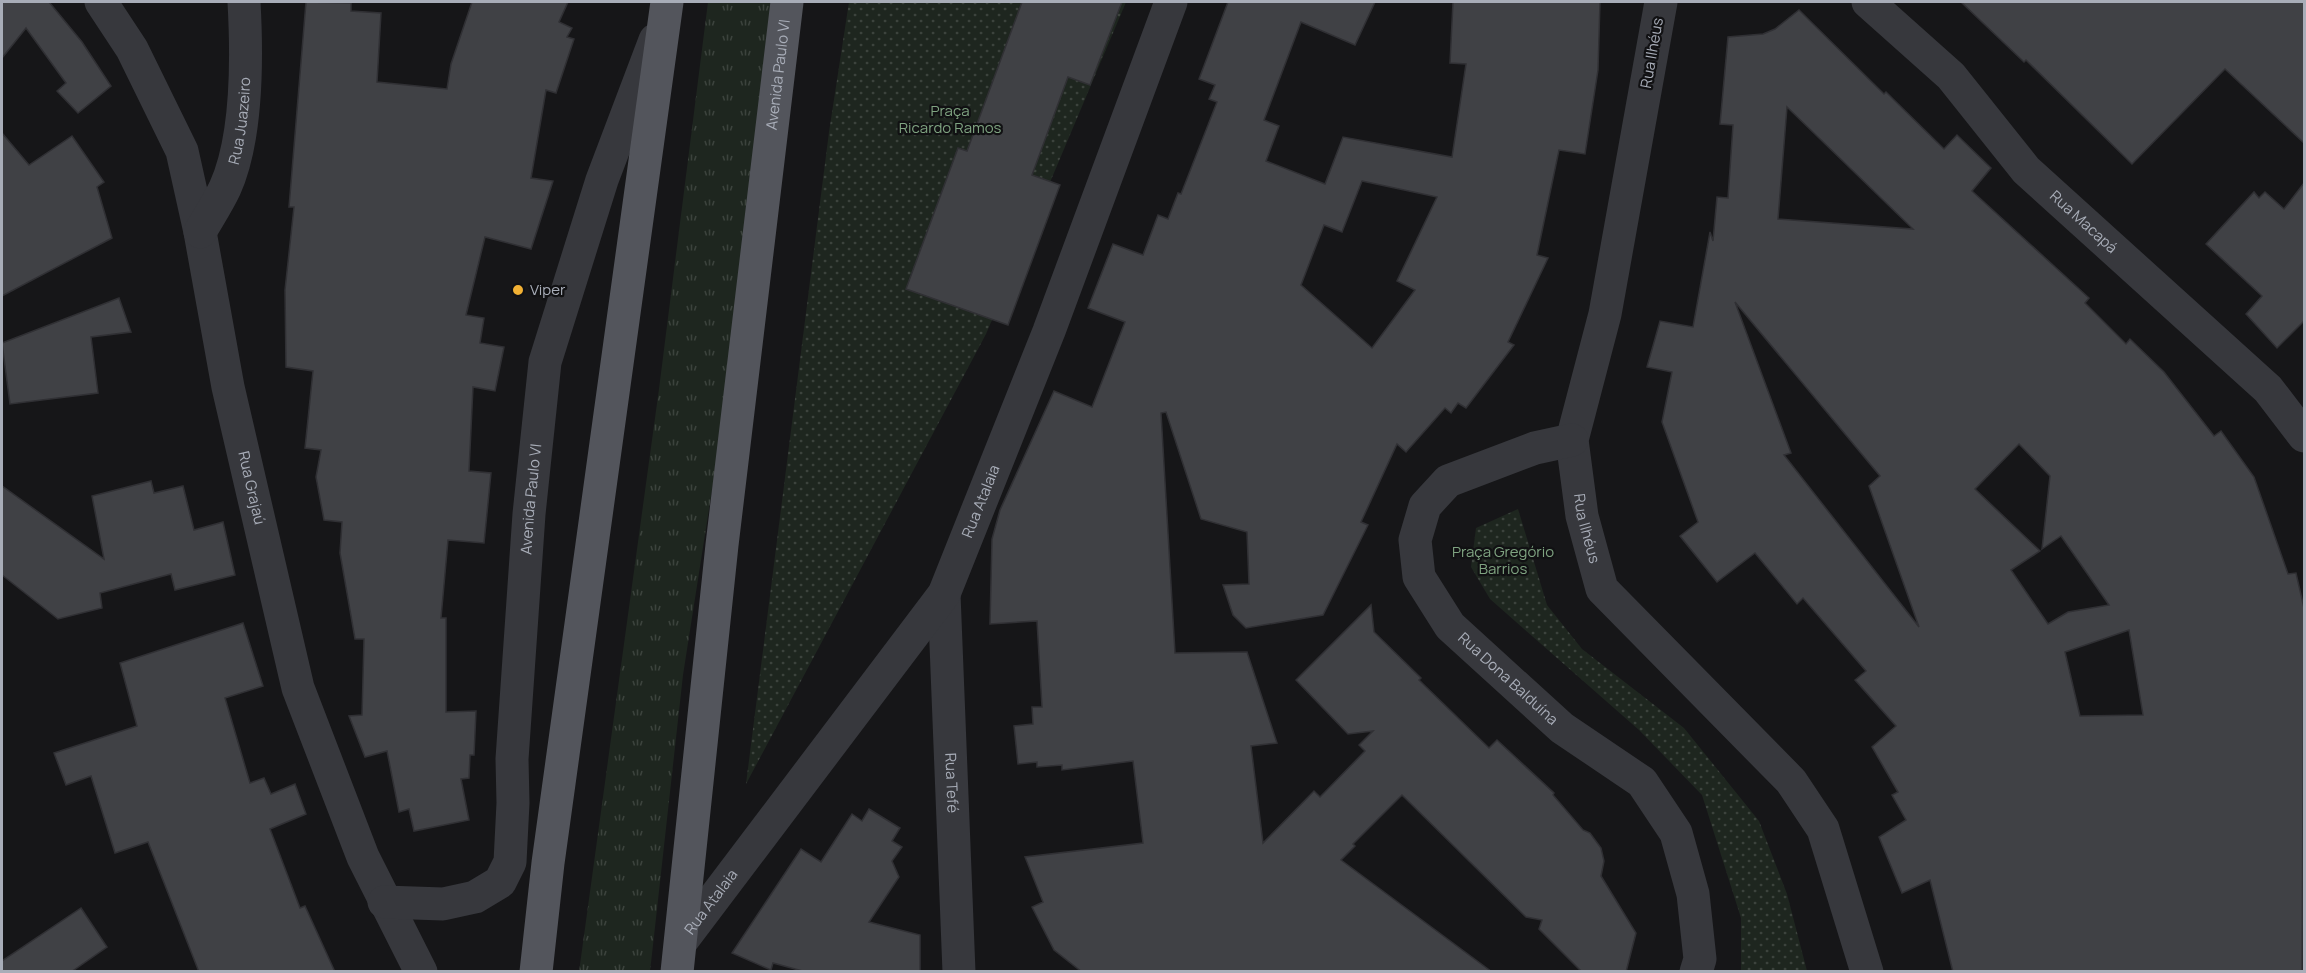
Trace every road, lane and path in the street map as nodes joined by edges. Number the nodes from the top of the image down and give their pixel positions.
1 (101, 2) edge
2 (244, 2) edge
3 (787, 2) edge
4 (1171, 2) edge
5 (1661, 2) edge
6 (1868, 2) edge
7 (666, 7) edge
8 (200, 232) junction
9 (2304, 436) edge
10 (1572, 440) junction
11 (944, 594) junction
12 (384, 902) junction
13 (679, 957) edge
14 (420, 972) edge
15 (536, 972) edge
16 (959, 972) edge
17 (1696, 972) edge
18 (1867, 972) edge

1 - 8 street, Rua Grajaú
2 - 8 street, Rua Juazeiro
3 - 13 main road, Avenida Paulo VI
4 - 11 street, Rua Atalaia
5 - 10 street, Rua Ilhéus
6 - 9 street, Rua Macapá
7 - 12 street, Avenida Paulo VI
7 - 15 main road, Avenida Paulo VI
8 - 12 street, Rua Grajaú
10 - 17 street, Rua Dona Balduína
10 - 18 street, Rua Ilhéus
11 - 13 street, Rua Atalaia
11 - 16 street, Rua Tefé
12 - 14 street, Rua Grajaú

